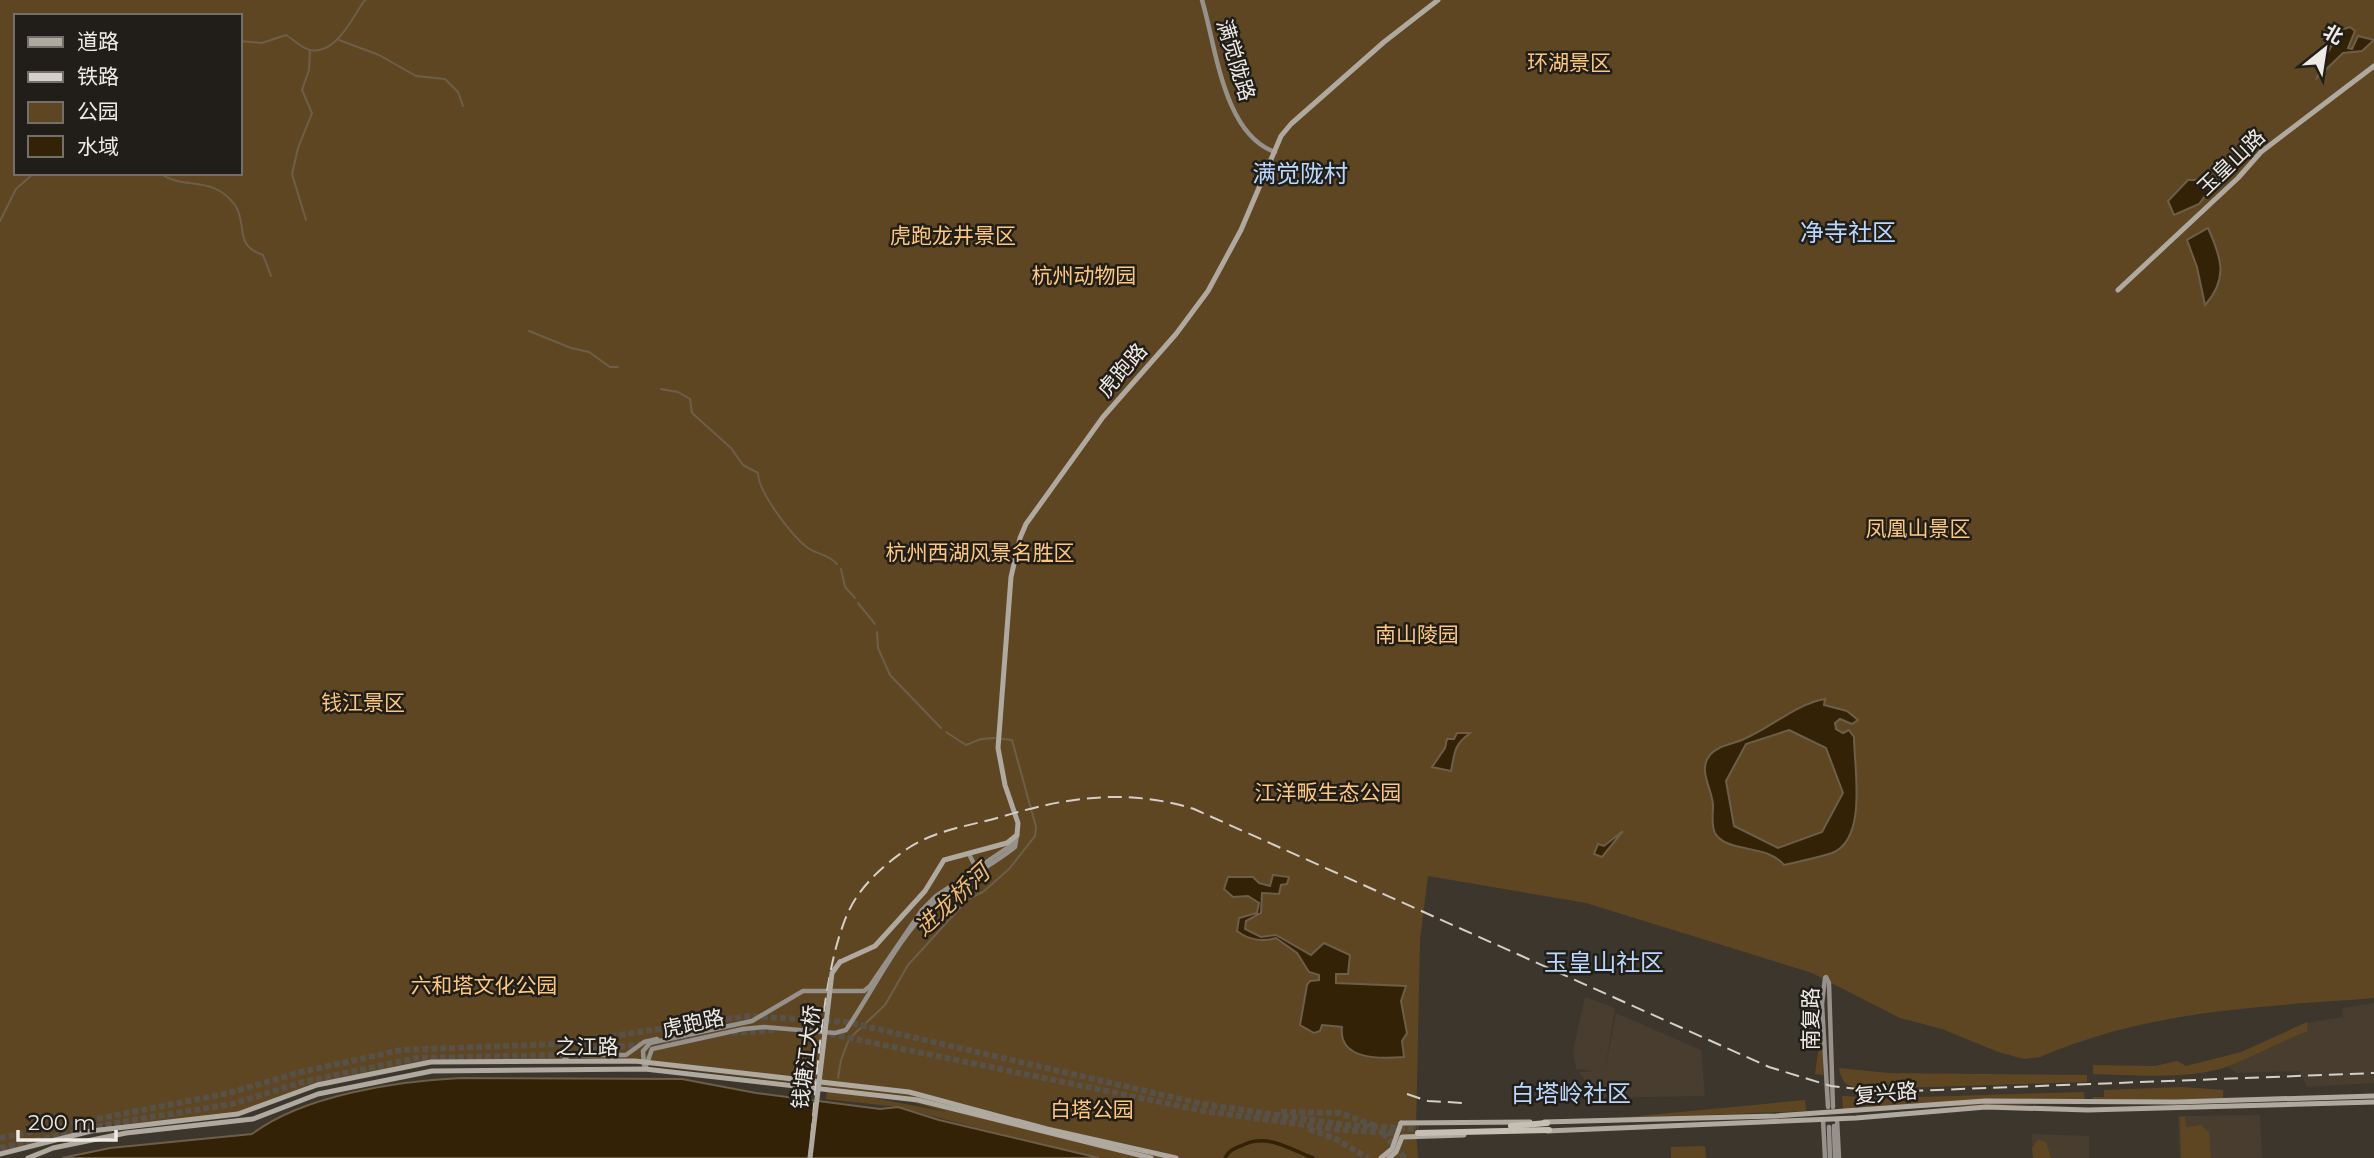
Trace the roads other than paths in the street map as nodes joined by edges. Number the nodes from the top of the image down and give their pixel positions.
1 (1202, 0) edge
2 (1438, 0) edge
3 (2374, 66) edge
4 (1276, 152) junction
5 (2118, 290) dead end
6 (1017, 835) junction
7 (968, 854) junction
8 (978, 871) junction
9 (971, 873) junction
10 (675, 1037) junction
11 (563, 1061) junction
12 (646, 1062) junction
13 (645, 1069) junction
14 (2374, 1096) edge
15 (2374, 1102) edge
16 (1831, 1107) joint
17 (1823, 1119) junction
18 (1837, 1119) junction
19 (1401, 1123) junction
20 (1548, 1126) junction
21 (1832, 1127) dead end
22 (1418, 1131) tunnel mouth
23 (1402, 1137) junction
24 (0, 1154) edge
25 (28, 1158) edge
26 (810, 1158) edge
27 (1151, 1158) edge
28 (1176, 1158) edge
29 (1381, 1158) edge
30 (1389, 1158) edge
31 (1833, 1158) edge

1 - 4 main road, 满觉陇路
2 - 4 main road, 虎跑路
3 - 5 main road, 玉皇山路
4 - 6 main road, 虎跑路
6 - 7 main road
6 - 8 main road, 虎跑路
7 - 8 main road
7 - 9 main road
7 - 26 main road, 钱塘江大桥, bridge
8 - 9 main road, 虎跑路
8 - 12 main road, 虎跑路
9 - 10 main road, 虎跑路
10 - 11 main road
10 - 12 main road, 虎跑路
11 - 12 main road, 之江路
11 - 24 main road, 之江路
12 - 13 main road, 虎跑路
12 - 28 main road, 之江路
13 - 25 main road, 之江路
13 - 27 main road, 之江路
14 - 20 main road, 复兴路
15 - 18 main road, 复兴路
16 - 16 main road, 南复路
17 - 18 main road, 复兴路
17 - 20 main road, 复兴路
17 - 31 main road
18 - 31 main road
19 - 20 main road, 复兴路
19 - 23 main road
19 - 29 main road
20 - 22 highway
20 - 23 main road, 复兴路
21 - 31 main road
23 - 30 main road

